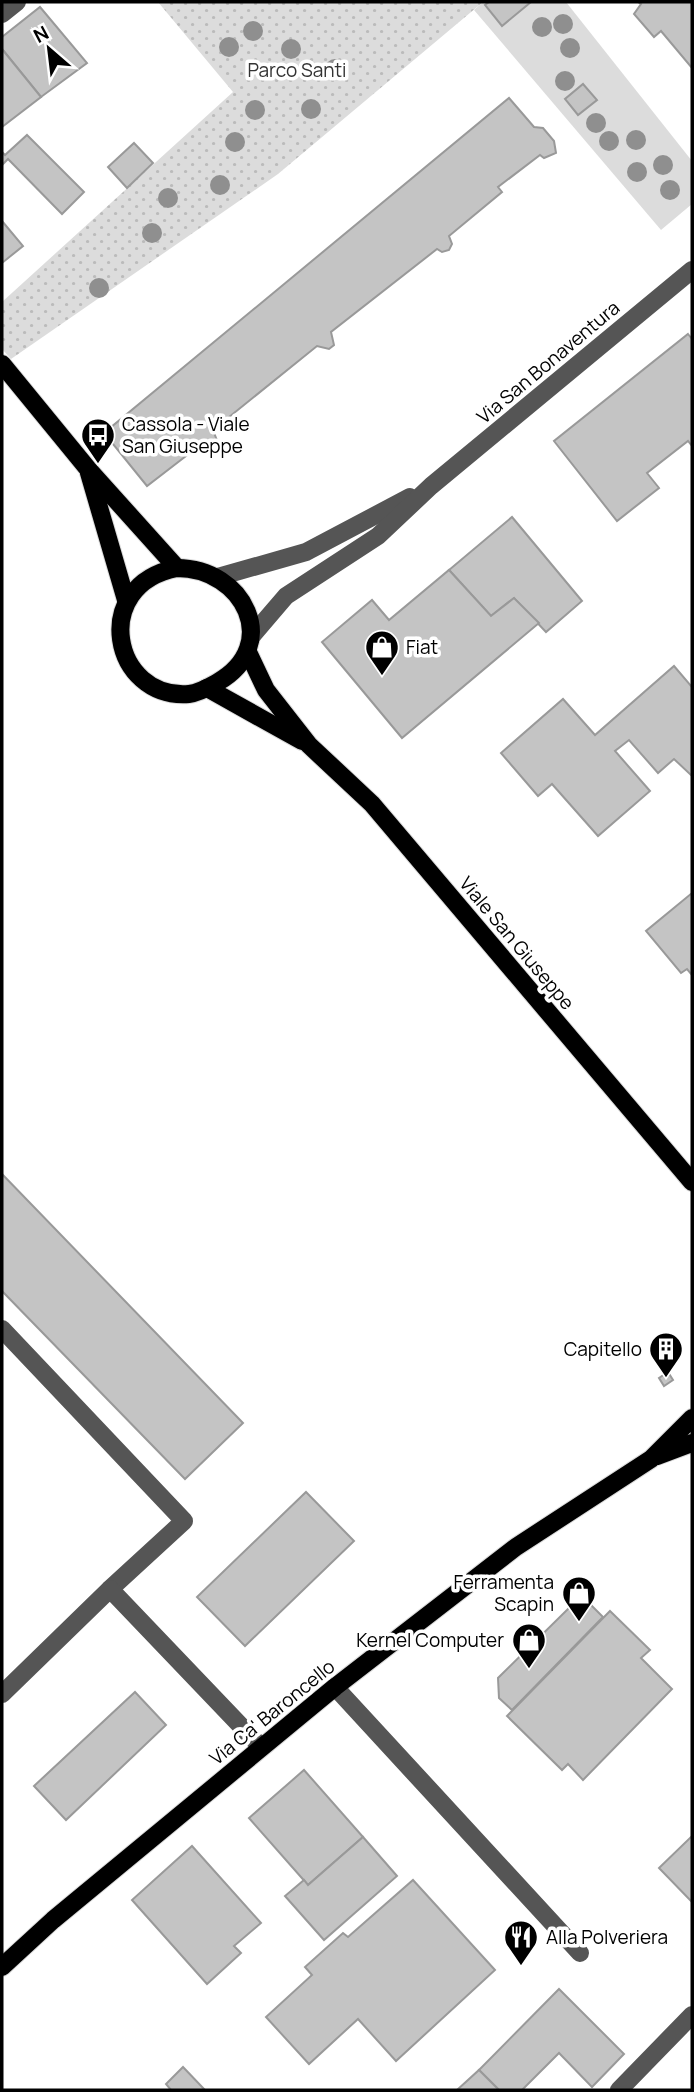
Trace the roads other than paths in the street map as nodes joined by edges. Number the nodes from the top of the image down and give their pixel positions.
1 (17, 2) edge
2 (2, 14) edge
3 (692, 270) edge
4 (2, 364) edge
5 (88, 469) junction
6 (431, 486) junction
7 (177, 568) junction
8 (218, 577) junction
9 (126, 600) junction
10 (249, 645) junction
11 (207, 688) junction
12 (309, 745) junction
13 (690, 1182) edge
14 (2, 1329) edge
15 (692, 1418) edge
16 (692, 1443) edge
17 (651, 1459) junction
18 (110, 1589) junction
19 (335, 1687) junction
20 (2, 1694) edge
21 (261, 1747) junction
22 (579, 1953) dead end
23 (2, 1967) edge
24 (692, 2015) edge
25 (619, 2090) edge

1 - 2 street
3 - 6 street, Via San Bonaventura
4 - 5 main road
5 - 7 main road
5 - 9 main road
6 - 8 street, Via San Bonaventura
6 - 10 street, Via San Bonaventura
7 - 8 main road
7 - 9 main road
8 - 10 main road, Viale San Giuseppe
9 - 11 main road
10 - 11 main road
10 - 12 main road, Viale San Giuseppe
11 - 12 main road, Viale San Giuseppe
12 - 13 main road, Viale San Giuseppe
14 - 18 street
15 - 17 main road, Via Ca' Baroncello
16 - 17 main road, Via Ca' Baroncello
17 - 19 main road, Via Ca' Baroncello
18 - 20 street
18 - 21 street
19 - 21 main road, Via Ca' Baroncello
19 - 22 street
21 - 23 main road, Via Ca' Baroncello
24 - 25 street

